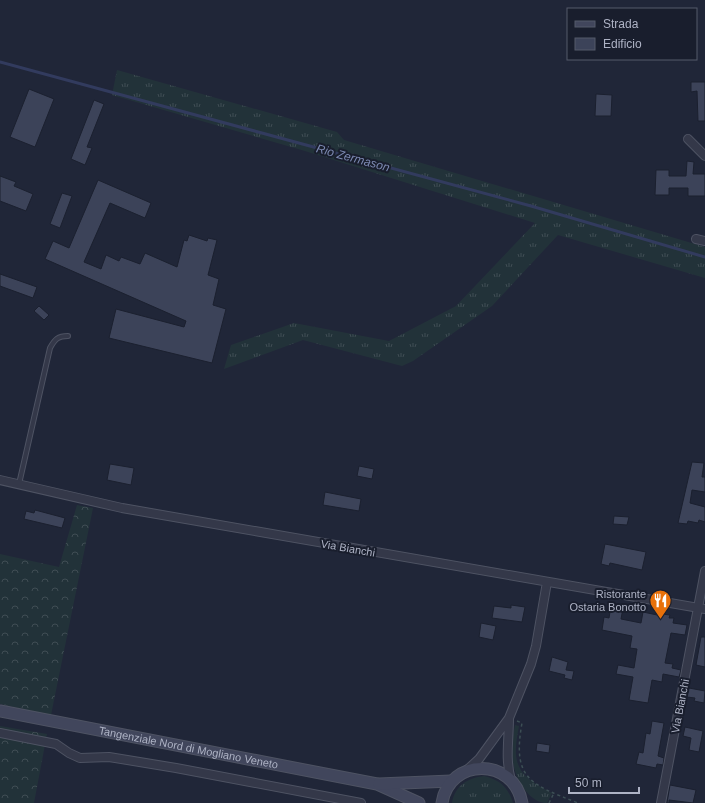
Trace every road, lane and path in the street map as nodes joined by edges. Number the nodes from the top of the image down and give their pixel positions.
1 (688, 139) dead end
2 (705, 156) edge
3 (696, 239) dead end
4 (705, 241) edge
5 (68, 336) dead end
6 (0, 480) edge
7 (19, 484) junction
8 (705, 571) edge
9 (547, 582) junction
10 (702, 609) edge
11 (515, 706) junction
12 (0, 711) edge
13 (509, 718) junction
14 (0, 733) edge
15 (467, 770) junction
16 (511, 780) junction
17 (451, 781) junction
18 (377, 784) junction
19 (554, 792) junction
20 (521, 800) edge
21 (362, 803) edge
22 (419, 803) edge
23 (442, 803) edge
24 (531, 803) edge
25 (549, 803) edge
26 (578, 803) edge
27 (661, 803) edge

1 - 2 street
3 - 4 street
5 - 7 lane
6 - 7 street, Via Bianchi
7 - 9 street, Via Bianchi
8 - 10 street, Via Bianchi
9 - 10 street, Via Bianchi
9 - 11 street
10 - 27 street, Via Bianchi
11 - 13 street
11 - 19 path
12 - 18 main road, Tangenziale Nord di Mogliano Veneto
13 - 15 street
13 - 16 street
14 - 21 street
15 - 16 main road
15 - 17 main road
16 - 20 main road
17 - 18 main road
17 - 23 main road
18 - 22 main road
19 - 25 path
19 - 26 path
20 - 24 main road

